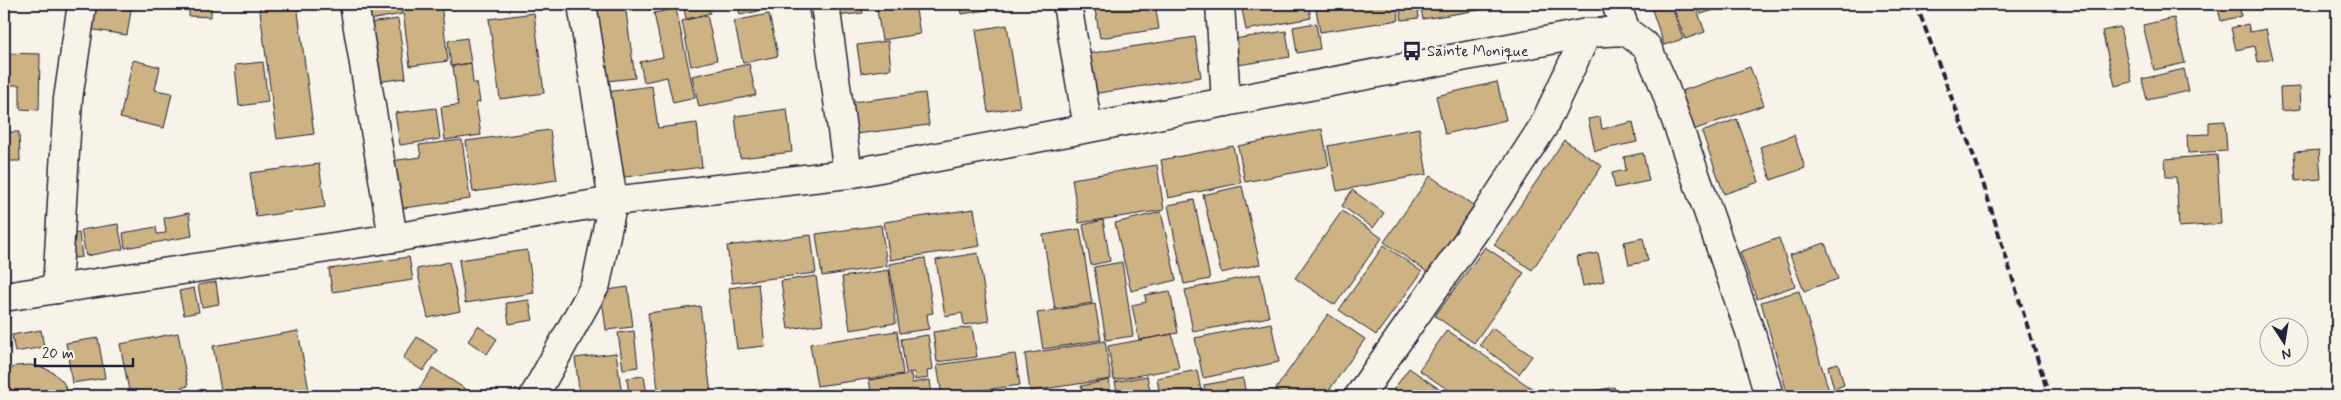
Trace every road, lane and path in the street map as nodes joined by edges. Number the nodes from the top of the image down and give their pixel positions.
1 (82, 4) edge
2 (354, 4) edge
3 (582, 4) edge
4 (825, 4) edge
5 (1067, 4) edge
6 (1220, 4) edge
7 (1616, 4) edge
8 (1626, 31) junction
9 (1587, 33) junction
10 (1226, 102) junction
11 (1088, 128) junction
12 (848, 174) junction
13 (613, 201) junction
14 (393, 238) junction
15 (57, 289) junction
16 (4, 297) edge
17 (534, 396) edge
18 (1359, 396) edge
19 (1769, 396) edge

1 - 15 street
2 - 14 street
3 - 13 street
4 - 12 street
5 - 11 street
6 - 10 street
7 - 8 street
8 - 9 street
8 - 19 street
9 - 10 street
9 - 18 street
10 - 11 street
11 - 12 street
12 - 13 street
13 - 14 street
13 - 17 street
14 - 15 street
15 - 16 street

